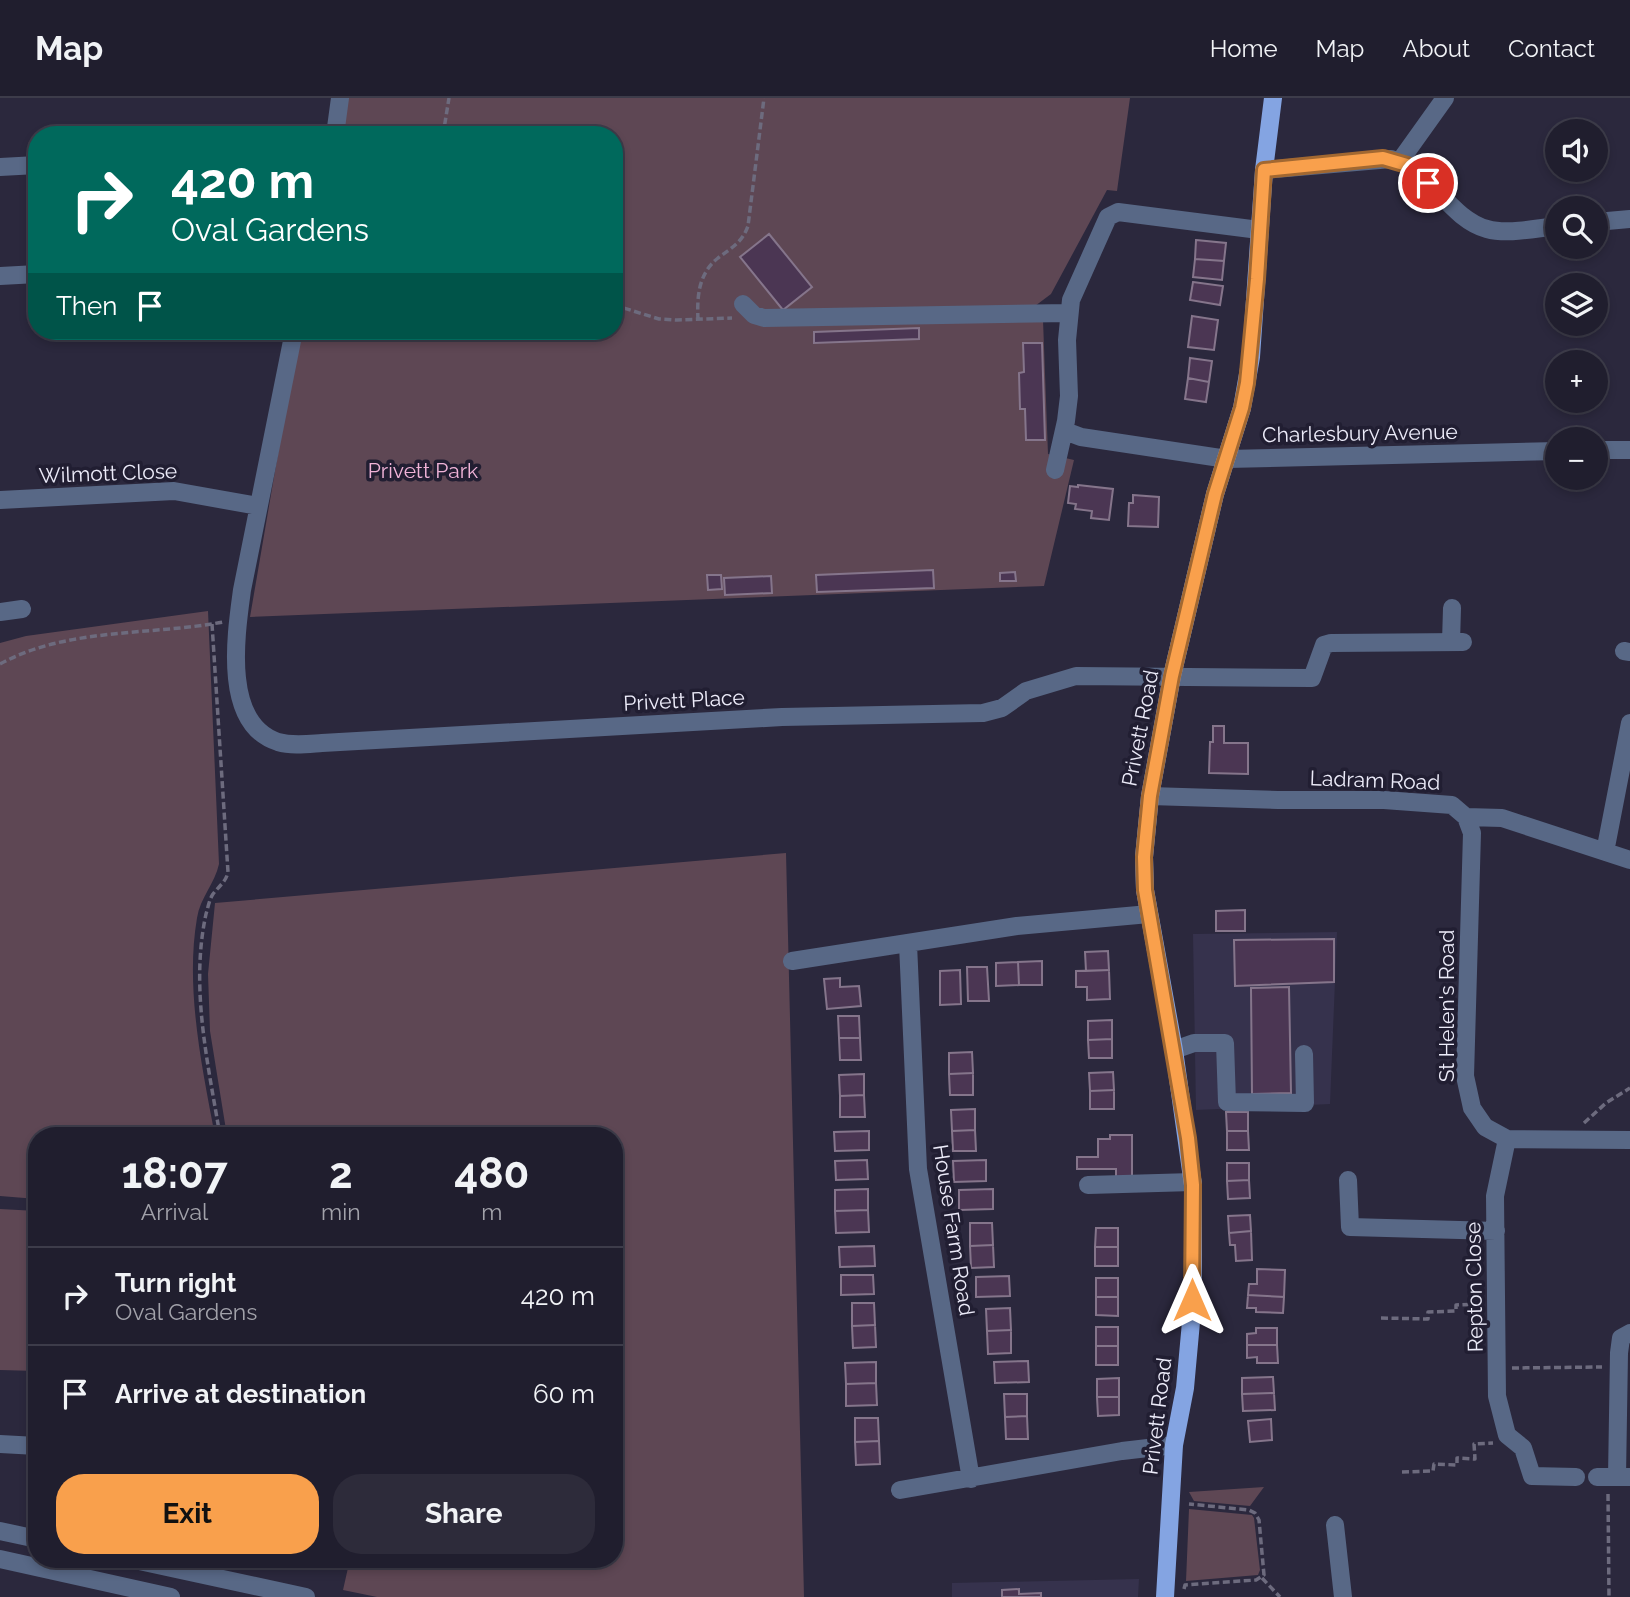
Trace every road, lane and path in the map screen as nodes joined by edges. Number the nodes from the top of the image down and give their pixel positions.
1 (340, 98) edge
2 (449, 98) edge
3 (764, 98) edge
4 (1273, 98) edge
5 (1445, 98) edge
6 (336, 126) edge
7 (444, 126) edge
8 (1400, 161) junction
9 (28, 165) edge
10 (0, 167) edge
11 (1264, 170) junction
12 (1630, 219) edge
13 (1608, 221) edge
14 (1545, 227) edge
15 (1259, 230) junction
16 (28, 274) edge
17 (0, 276) edge
18 (623, 308) edge
19 (747, 308) joint
20 (1069, 313) junction
21 (698, 320) junction
22 (292, 340) edge
23 (1073, 434) junction
24 (1608, 450) edge
25 (1630, 450) edge
26 (1545, 451) edge
27 (1227, 459) junction
28 (1055, 470) dead end
29 (0, 500) edge
30 (258, 506) junction
31 (1451, 608) dead end
32 (22, 609) dead end
33 (0, 612) edge
34 (239, 618) junction
35 (212, 624) junction
36 (0, 664) edge
37 (1172, 676) junction
38 (1630, 723) edge
39 (1150, 796) junction
40 (1466, 817) junction
41 (1605, 852) junction
42 (1630, 860) edge
43 (1149, 914) junction
44 (908, 944) junction
45 (792, 961) dead end
46 (1174, 1050) junction
47 (1304, 1054) dead end
48 (1630, 1088) edge
49 (218, 1127) edge
50 (1507, 1139) junction
51 (1566, 1139) junction
52 (1630, 1140) edge
53 (1348, 1180) dead end
54 (1193, 1182) junction
55 (1088, 1185) dead end
56 (1496, 1231) junction
57 (1497, 1303) junction
58 (1381, 1318) dead end
59 (1630, 1333) edge
60 (1618, 1367) junction
61 (1498, 1368) junction
62 (1507, 1435) junction
63 (0, 1444) edge
64 (28, 1446) edge
65 (1174, 1446) junction
66 (1402, 1472) dead end
67 (1576, 1477) dead end
68 (1613, 1477) edge
69 (971, 1479) junction
70 (900, 1490) dead end
71 (1169, 1502) junction
72 (1335, 1525) dead end
73 (0, 1531) edge
74 (28, 1537) edge
75 (0, 1559) edge
76 (28, 1565) edge
77 (40, 1568) edge
78 (195, 1568) edge
79 (1262, 1578) junction
80 (1166, 1592) edge
81 (171, 1597) edge
82 (306, 1597) edge
83 (1180, 1597) edge
84 (1280, 1597) edge
85 (1343, 1597) edge
86 (1609, 1597) edge

1 - 6 street
2 - 7 path
3 - 21 path
4 - 11 main road, Privett Road
5 - 8 street
8 - 11 street
8 - 14 street
9 - 10 street
11 - 15 main road, Privett Road
12 - 13 street
15 - 20 street
15 - 27 main road, Privett Road
16 - 17 street
18 - 21 path
19 - 20 street
19 - 21 path
20 - 23 street
22 - 30 street
23 - 27 street, Charlesbury Avenue
23 - 28 street
24 - 25 street
26 - 27 street, Charlesbury Avenue
27 - 37 main road, Privett Road
29 - 30 street, Wilmott Close
30 - 34 street
31 - 37 street, Privett Place
32 - 33 street
34 - 35 path
34 - 37 street, Privett Place
35 - 36 path
35 - 49 path
37 - 39 main road, Privett Road
38 - 41 street
39 - 40 street, Ladram Road
39 - 43 main road, Privett Road
40 - 41 street, Ladram Road
40 - 50 street, St Helen's Road
41 - 42 street, Ladram Road
43 - 44 street
43 - 46 main road, Privett Road
44 - 45 street
44 - 69 street, House Farm Road
46 - 47 street
46 - 54 main road, Privett Road
48 - 51 path
50 - 51 street
50 - 56 street, Repton Close
51 - 52 street
53 - 56 street
54 - 55 street
54 - 65 main road, Privett Road
56 - 57 street, Repton Close
57 - 58 path
57 - 61 street, Repton Close
59 - 60 street
60 - 61 path
60 - 68 street
61 - 62 street, Repton Close
62 - 66 path
62 - 67 street
63 - 64 street
65 - 69 street
65 - 71 main road, Privett Road
68 - 86 path
69 - 70 street
71 - 79 path
71 - 80 main road, Privett Road
72 - 85 street
73 - 74 street
75 - 76 street
77 - 81 street
78 - 82 street
79 - 83 path
79 - 84 path

